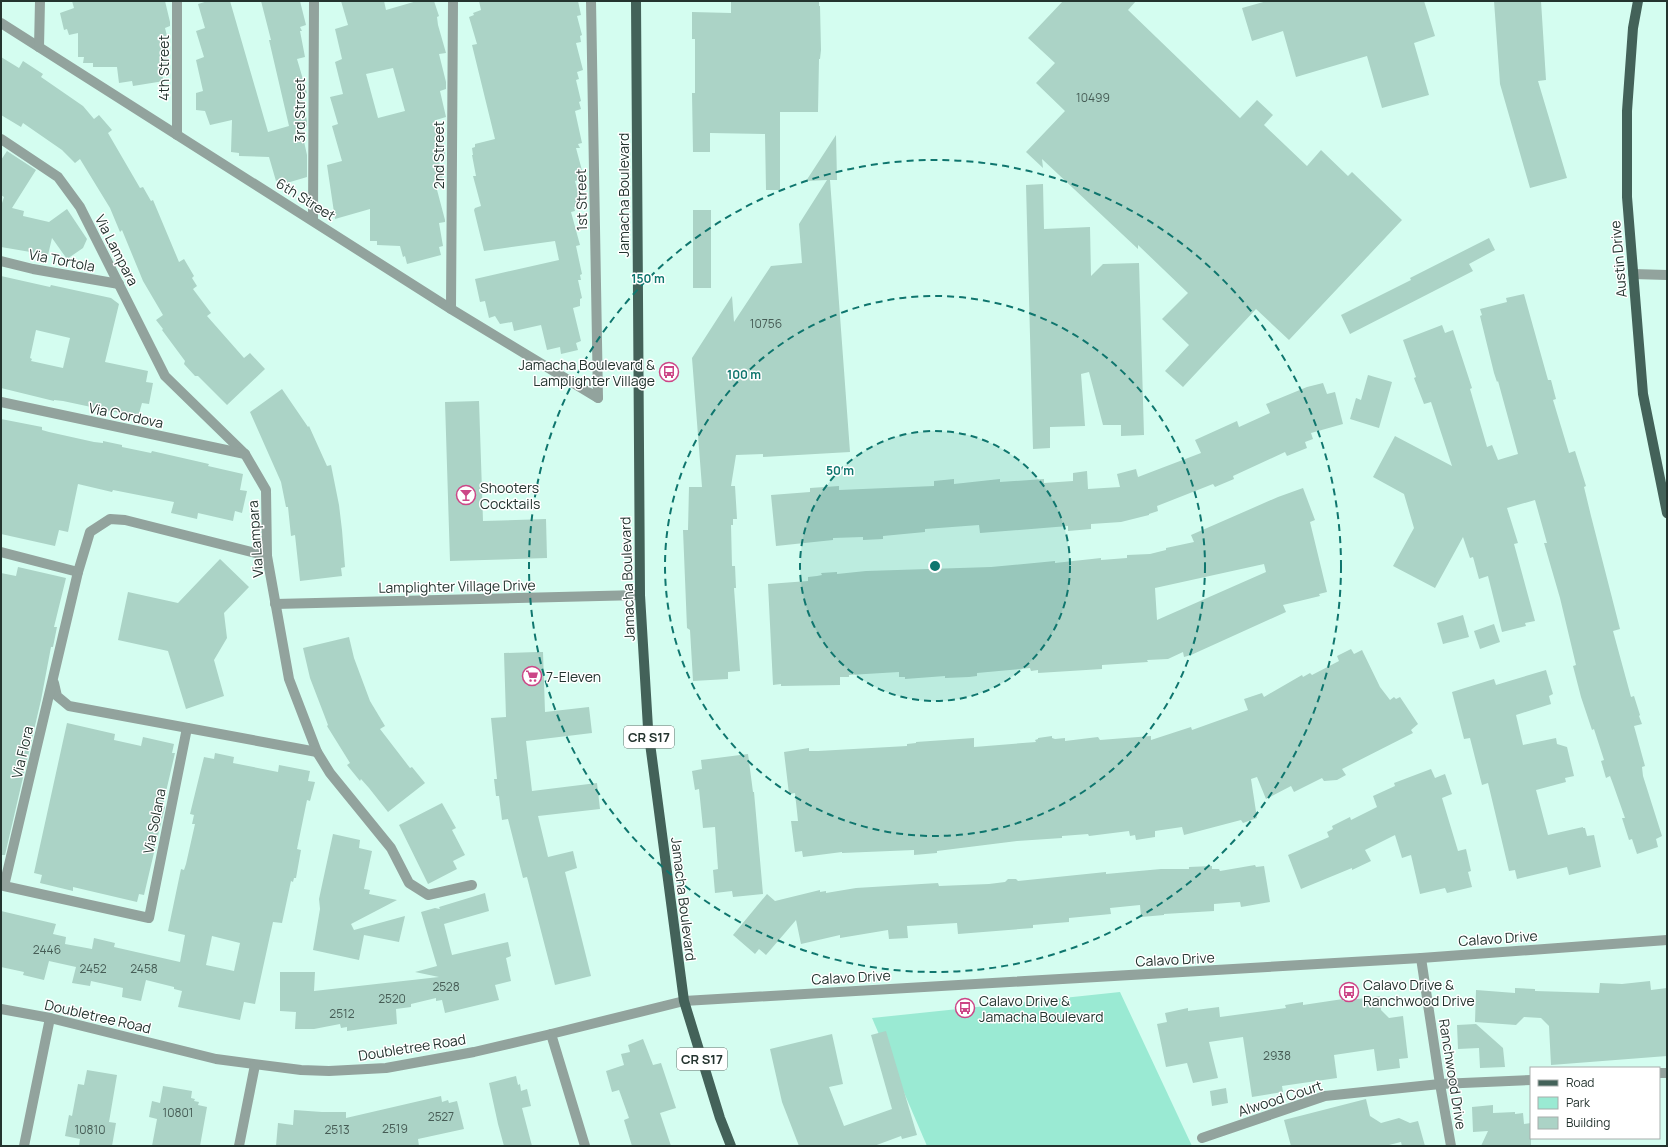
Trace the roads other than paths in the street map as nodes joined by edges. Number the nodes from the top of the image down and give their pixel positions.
1 (40, 1) edge
2 (177, 1) edge
3 (314, 1) edge
4 (453, 1) edge
5 (591, 1) edge
6 (636, 1) edge
7 (1638, 1) edge
8 (1, 23) edge
9 (39, 47) junction
10 (177, 135) junction
11 (1, 139) edge
12 (313, 220) junction
13 (1, 261) edge
14 (1633, 274) junction
15 (1667, 275) edge
16 (119, 284) junction
17 (451, 309) junction
18 (598, 398) joint
19 (1, 402) edge
20 (245, 454) junction
21 (1667, 513) edge
22 (1, 552) edge
23 (267, 556) junction
24 (78, 572) junction
25 (640, 595) junction
26 (275, 604) junction
27 (54, 678) junction
28 (187, 728) junction
29 (318, 752) junction
30 (472, 885) dead end
31 (149, 918) joint
32 (1667, 940) edge
33 (1421, 958) junction
34 (684, 1001) junction
35 (1, 1009) edge
36 (50, 1018) junction
37 (551, 1034) junction
38 (255, 1065) junction
39 (1530, 1080) edge
40 (1440, 1084) junction
41 (1202, 1138) dead end
42 (24, 1146) edge
43 (239, 1146) edge
44 (585, 1146) edge
45 (731, 1146) edge
46 (1451, 1146) edge

1 - 9 street
2 - 10 street, 4th Street
3 - 12 street, 3rd Street
4 - 17 street, 2nd Street
5 - 18 street, 1st Street
6 - 25 main road, Jamacha Boulevard / CR S17
7 - 14 main road, Austin Drive
8 - 9 street, 6th Street
9 - 10 street, 6th Street
10 - 12 street, 6th Street
11 - 16 street, Via Lampara
12 - 17 street, 6th Street
13 - 16 street, Via Tortola
14 - 15 street
14 - 21 main road, Austin Drive
16 - 20 street, Via Lampara
17 - 18 street, 6th Street
19 - 20 street, Via Cordova
20 - 23 street, Via Lampara
22 - 24 street
23 - 24 street
23 - 26 street, Via Lampara
24 - 27 street, Via Flora
25 - 26 street, Lamplighter Village Drive
25 - 34 main road, Jamacha Boulevard / CR S17
26 - 29 street, Via Lampara
27 - 28 street
27 - 31 street, Via Flora
28 - 29 street
28 - 31 street, Via Solana
29 - 30 street, Via Lampara
32 - 33 street, Calavo Drive
33 - 34 street, Calavo Drive
33 - 40 street, Ranchwood Drive
34 - 37 street, Doubletree Road
34 - 45 main road, Jamacha Boulevard / CR S17
35 - 36 street, Doubletree Road
36 - 38 street, Doubletree Road
36 - 42 street
37 - 38 street, Doubletree Road
37 - 44 street
38 - 43 street
39 - 40 street, Alwood Court
40 - 41 street, Alwood Court
40 - 46 street, Ranchwood Drive

